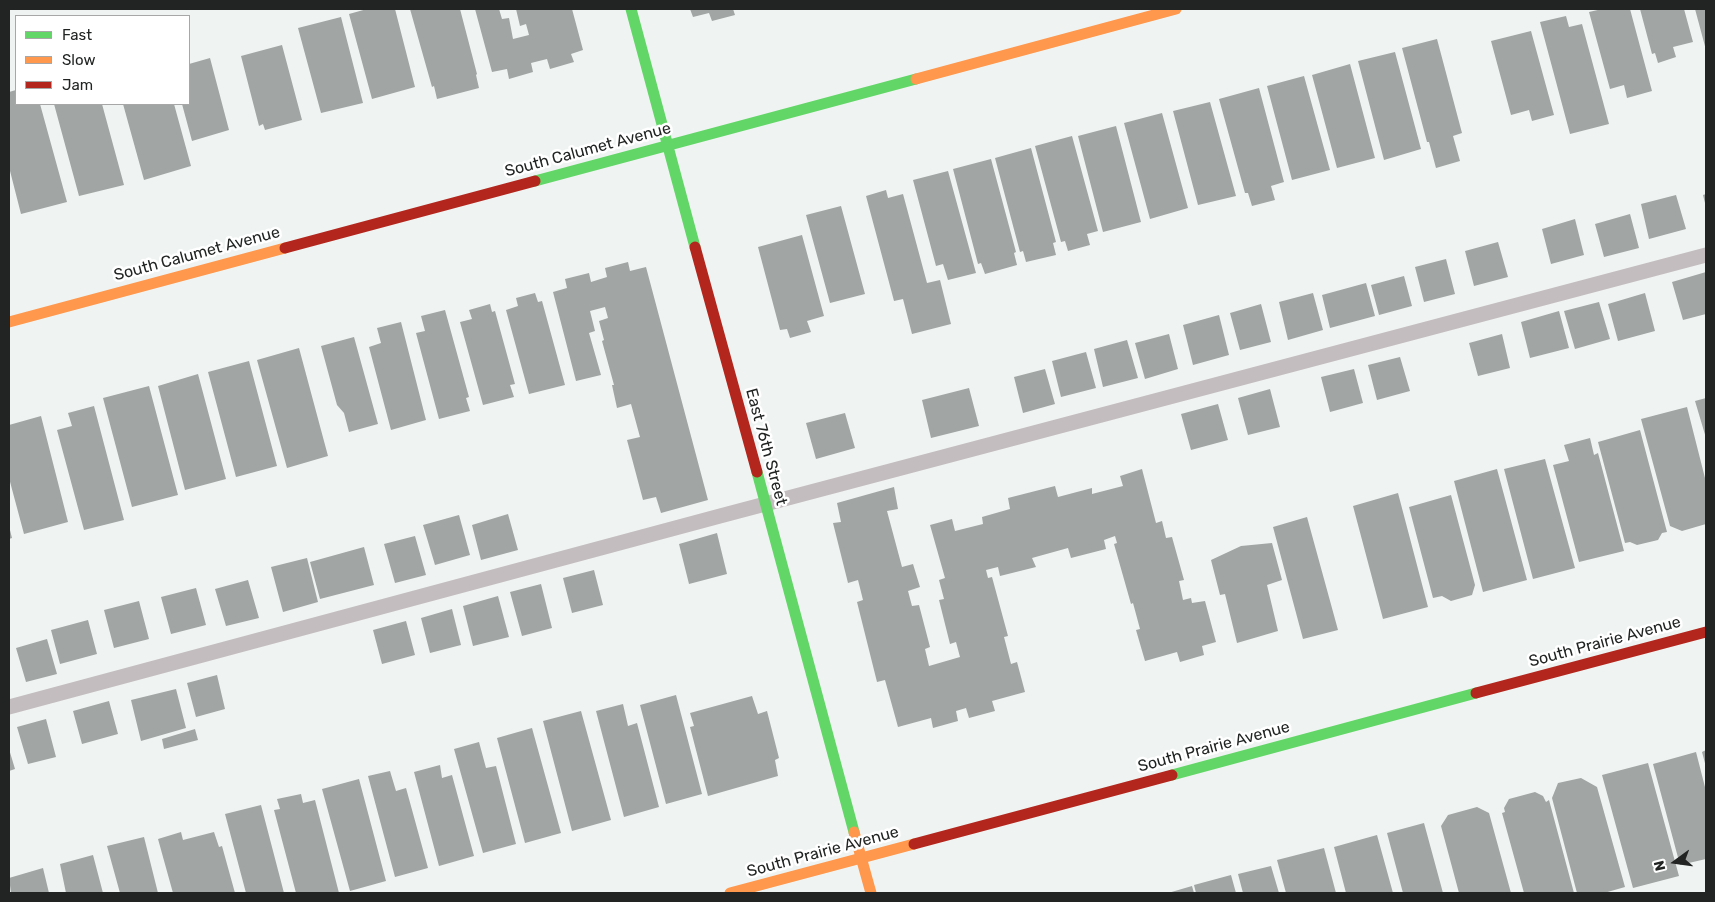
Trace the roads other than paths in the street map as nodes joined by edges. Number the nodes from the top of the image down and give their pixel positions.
1 (631, 9) edge
2 (1176, 9) edge
3 (668, 145) junction
4 (1706, 255) edge
5 (9, 322) edge
6 (765, 504) junction
7 (1706, 632) edge
8 (9, 707) edge
9 (862, 858) junction
10 (730, 893) edge
11 (871, 893) edge

1 - 3 street, East 76th Street
2 - 3 street, South Calumet Avenue
3 - 5 street, South Calumet Avenue
3 - 6 street, East 76th Street
4 - 6 lane
6 - 8 lane
6 - 9 street, East 76th Street
7 - 9 street, South Prairie Avenue
9 - 10 street, South Prairie Avenue
9 - 11 street, East 76th Street

